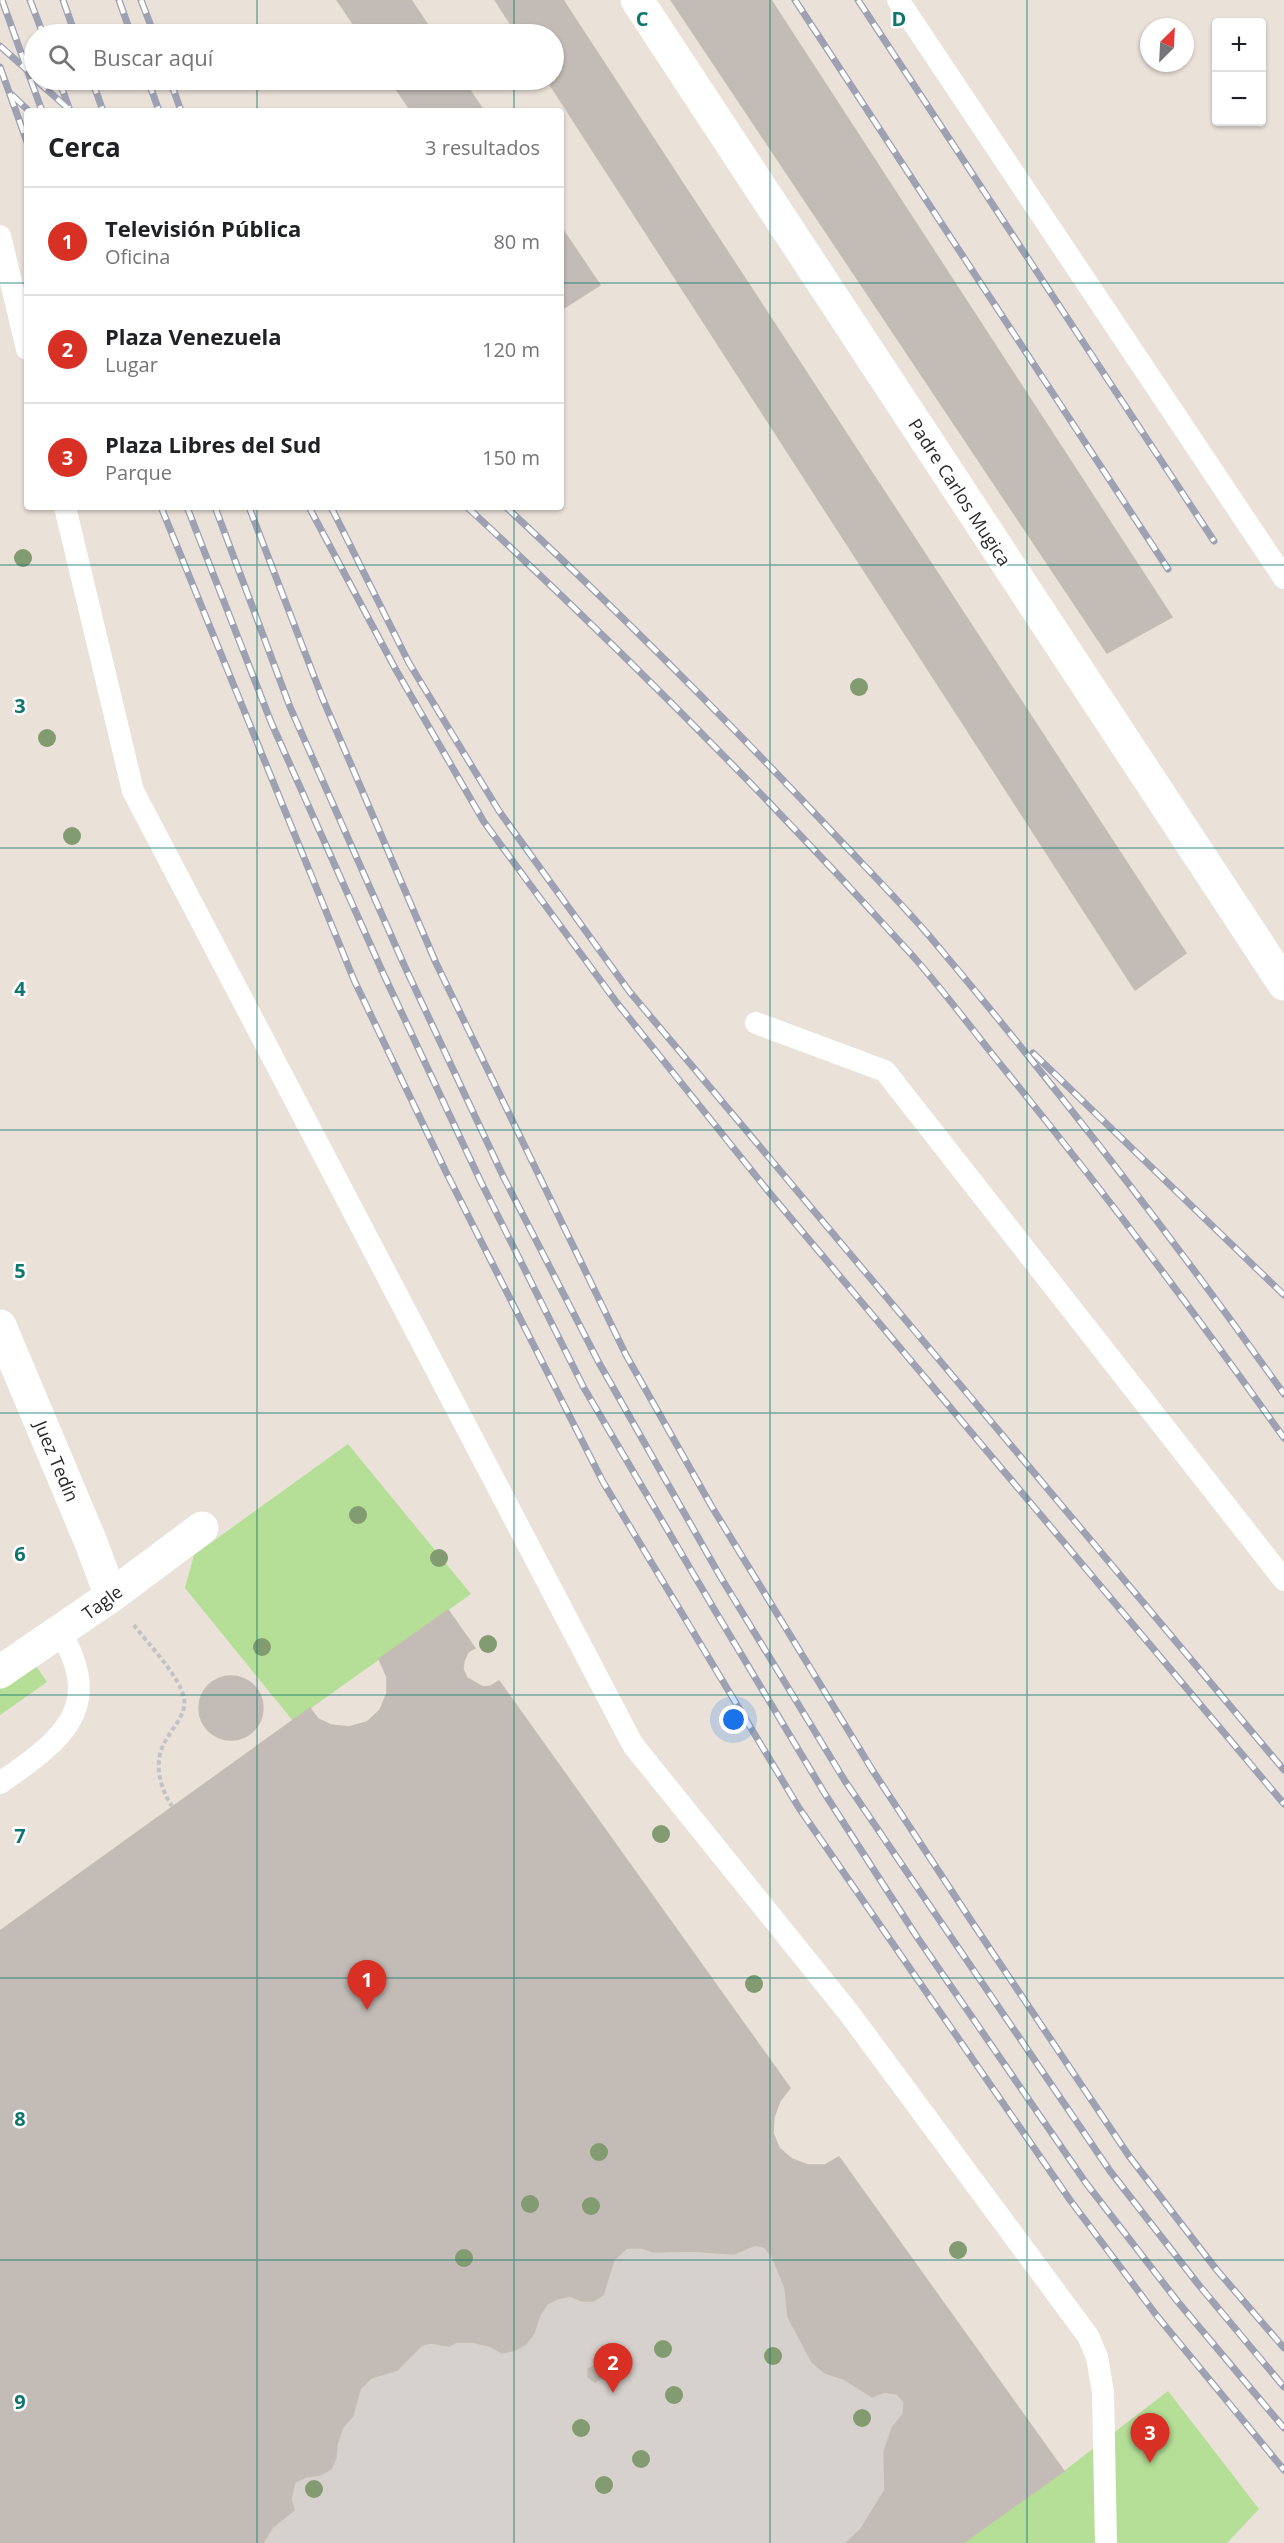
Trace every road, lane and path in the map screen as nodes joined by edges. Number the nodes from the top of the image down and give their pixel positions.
1 (637, 0) edge
2 (898, 0) edge
3 (0, 236) edge
4 (24, 336) edge
5 (66, 510) edge
6 (1284, 578) edge
7 (1284, 984) edge
8 (756, 1023) dead end
9 (0, 1326) edge
10 (202, 1528) dead end
11 (1284, 1580) edge
12 (111, 1596) junction
13 (60, 1632) junction
14 (0, 1672) edge
15 (0, 1783) edge
16 (172, 1806) dead end
17 (1106, 2543) edge

1 - 7 street, Padre Carlos Mugica
2 - 6 lane
3 - 4 lane
5 - 17 lane
8 - 11 lane
9 - 12 street, Juez Tedín
10 - 12 street, Tagle
12 - 13 street, Tagle
12 - 16 path
13 - 14 street, Tagle
13 - 15 lane

